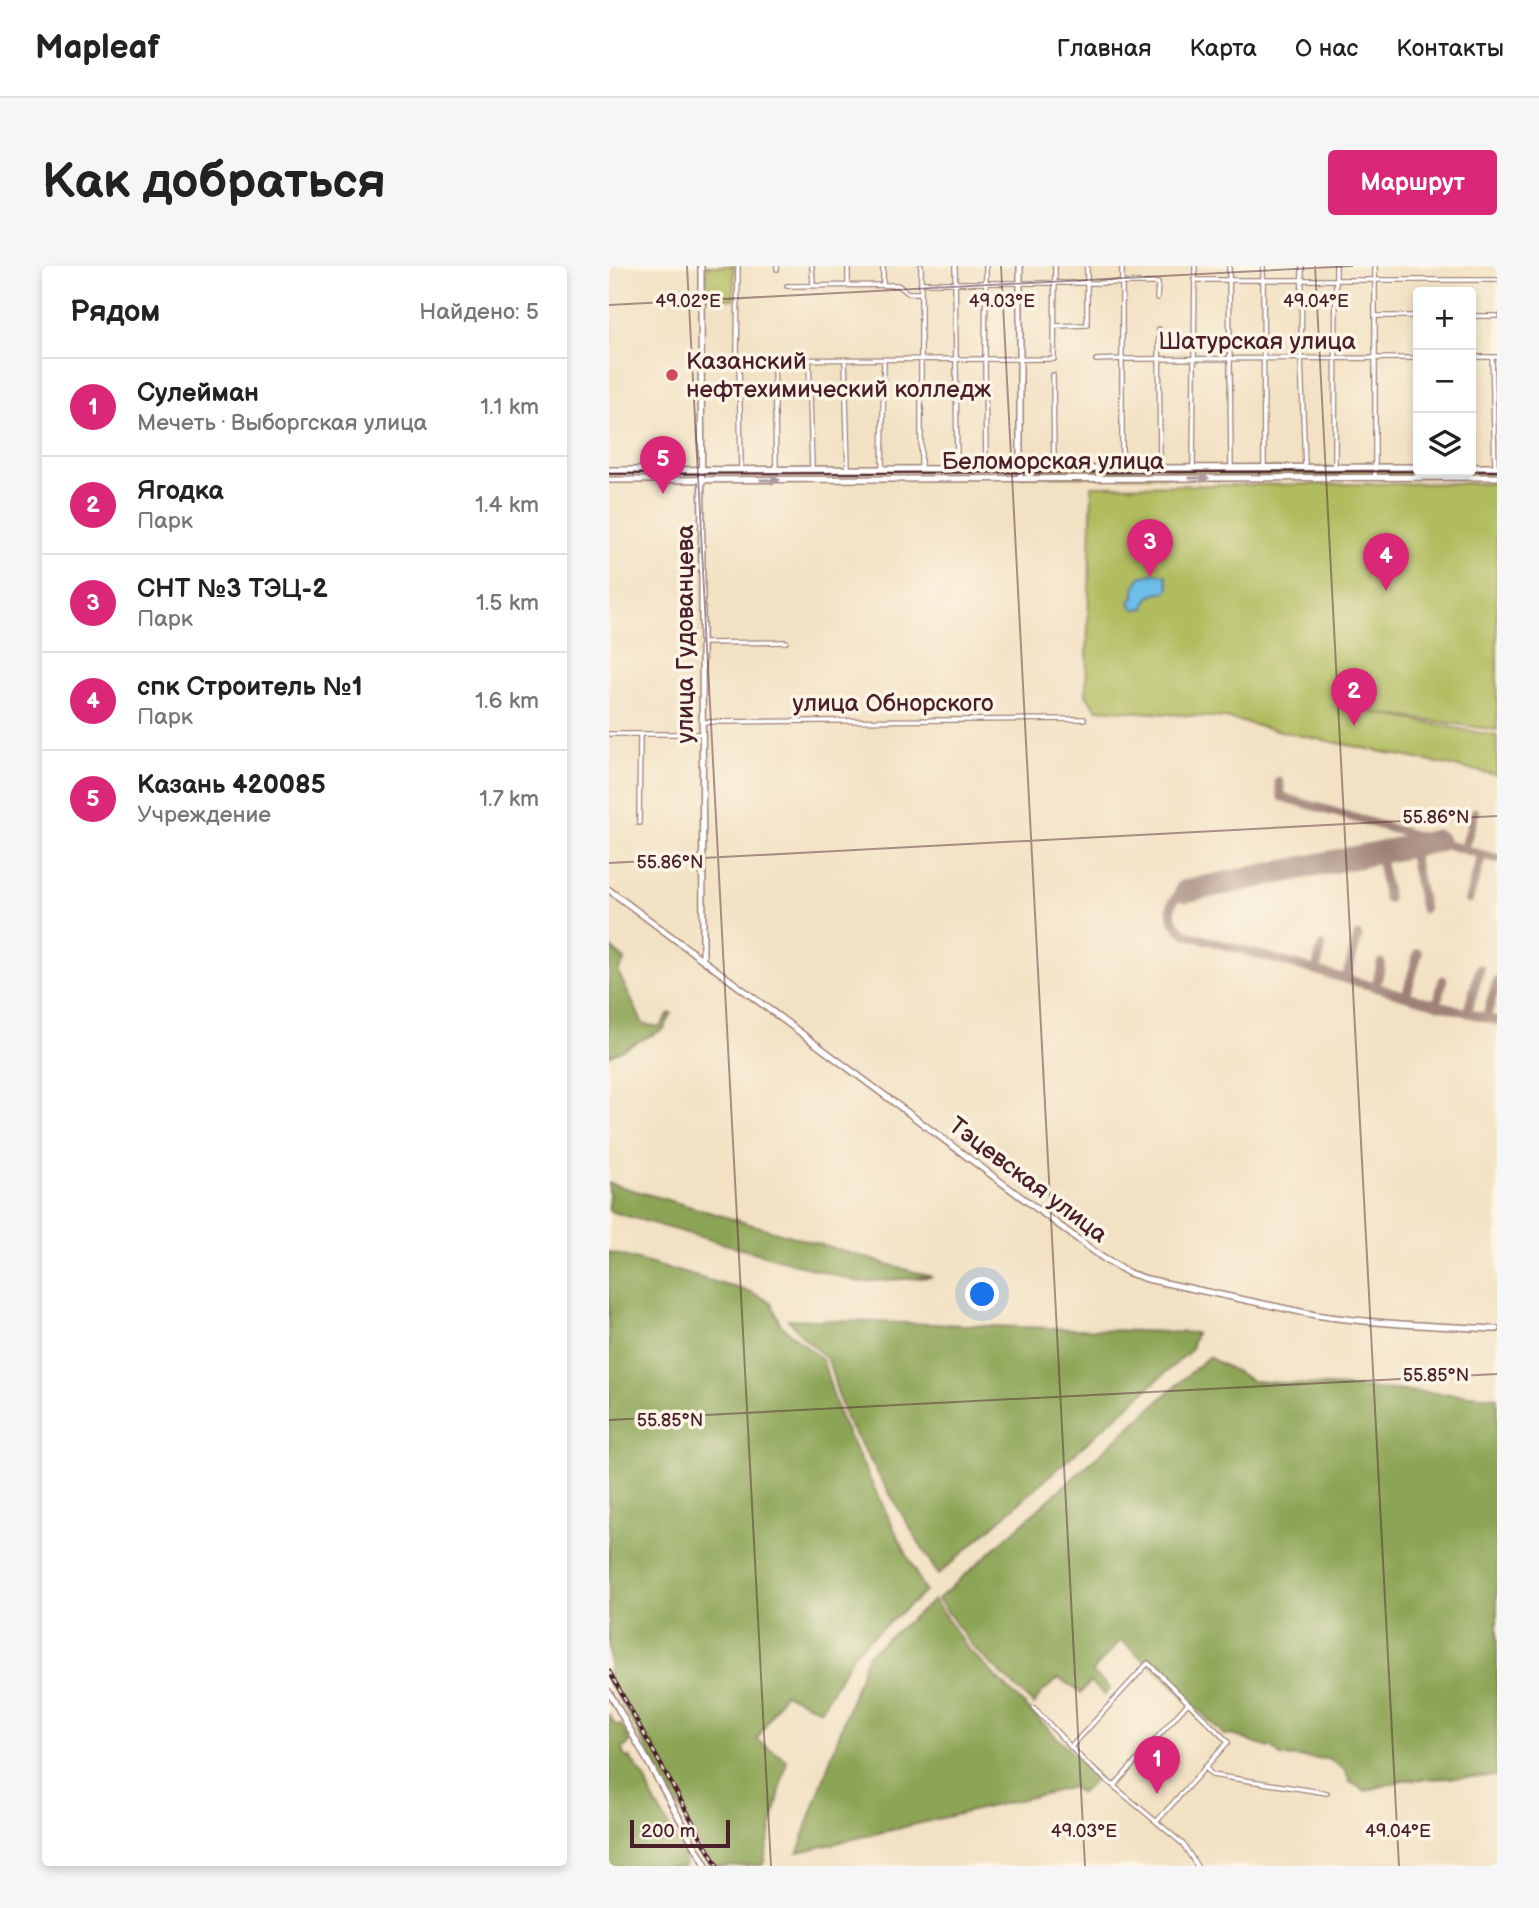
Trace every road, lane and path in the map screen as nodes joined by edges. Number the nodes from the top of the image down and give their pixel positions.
1 (701, 266) edge
2 (739, 266) edge
3 (812, 266) edge
4 (848, 266) edge
5 (883, 266) edge
6 (921, 266) edge
7 (955, 266) edge
8 (986, 266) edge
9 (1020, 266) edge
10 (1055, 266) edge
11 (1087, 266) edge
12 (1122, 266) edge
13 (1195, 266) edge
14 (1229, 266) edge
15 (1263, 266) edge
16 (1302, 266) edge
17 (1336, 266) edge
18 (1375, 266) edge
19 (1194, 280) junction
20 (1229, 280) junction
21 (1263, 280) junction
22 (1303, 280) junction
23 (1336, 280) junction
24 (1375, 280) junction
25 (1497, 280) edge
26 (921, 283) junction
27 (1123, 283) junction
28 (956, 284) junction
29 (987, 284) junction
30 (1020, 284) junction
31 (1055, 284) junction
32 (1087, 284) junction
33 (813, 285) junction
34 (848, 285) junction
35 (883, 285) junction
36 (787, 286) dead end
37 (921, 293) junction
38 (1157, 298) dead end
39 (1375, 316) junction
40 (1413, 316) edge
41 (1476, 316) edge
42 (1497, 316) edge
43 (1054, 326) junction
44 (1159, 328) dead end
45 (1476, 357) edge
46 (1495, 357) edge
47 (1195, 358) junction
48 (1229, 358) junction
49 (1262, 358) junction
50 (1301, 358) junction
51 (1335, 358) junction
52 (1374, 358) junction
53 (1413, 358) edge
54 (920, 359) junction
55 (956, 359) junction
56 (985, 359) junction
57 (1020, 359) junction
58 (1122, 359) junction
59 (1159, 359) junction
60 (700, 360) junction
61 (739, 360) junction
62 (773, 360) junction
63 (809, 360) junction
64 (845, 360) junction
65 (884, 360) junction
66 (1096, 360) dead end
67 (1053, 375) dead end
68 (1264, 467) junction
69 (1305, 467) junction
70 (1335, 467) junction
71 (1375, 467) junction
72 (1413, 467) edge
73 (1476, 467) edge
74 (1496, 467) edge
75 (957, 468) junction
76 (986, 468) junction
77 (1020, 468) junction
78 (1054, 468) junction
79 (1122, 468) junction
80 (1160, 468) junction
81 (1193, 468) junction
82 (1231, 468) junction
83 (741, 469) junction
84 (776, 469) junction
85 (812, 469) junction
86 (848, 469) junction
87 (858, 469) junction
88 (882, 469) junction
89 (921, 469) junction
90 (609, 470) edge
91 (702, 470) junction
92 (1375, 477) junction
93 (1497, 477) edge
94 (858, 479) junction
95 (1020, 479) junction
96 (609, 480) edge
97 (701, 480) junction
98 (786, 642) dead end
99 (703, 643) junction
100 (1084, 719) dead end
101 (702, 722) junction
102 (609, 734) edge
103 (641, 734) junction
104 (702, 734) junction
105 (639, 823) dead end
106 (609, 890) edge
107 (703, 960) junction
108 (1497, 1329) edge
109 (609, 1692) edge
110 (1188, 1703) junction
111 (1034, 1708) dead end
112 (1071, 1747) junction
113 (1205, 1766) junction
114 (1114, 1786) junction
115 (1327, 1793) dead end
116 (1157, 1821) junction
117 (706, 1866) edge
118 (1197, 1866) edge

1 - 60 main road, улица Гудованцева
2 - 61 street
3 - 33 street
4 - 34 street
5 - 35 street
6 - 26 street
7 - 28 street
8 - 29 street
9 - 30 main road
10 - 31 street
11 - 32 street
12 - 27 street
13 - 19 street
14 - 20 street
15 - 21 street
16 - 22 street
17 - 23 street
18 - 24 street
19 - 20 street
19 - 47 street
20 - 21 street
20 - 48 street
21 - 22 street
21 - 49 street
22 - 23 street
22 - 50 street
23 - 24 street
23 - 51 street
24 - 25 street
24 - 39 street
26 - 28 street
26 - 37 street
27 - 32 street
27 - 38 street
27 - 58 street
28 - 29 street
28 - 55 street
29 - 30 street
29 - 56 street
30 - 31 street
30 - 57 main road
31 - 32 street
31 - 43 street
32 - 43 street
33 - 34 street
33 - 36 street
34 - 35 street
35 - 37 street
37 - 54 street
39 - 40 street
39 - 52 street
41 - 42 street
43 - 57 street
44 - 59 street
45 - 46 street
46 - 74 street
47 - 48 street, Шатурская улица
47 - 59 street, Шатурская улица
47 - 81 street
48 - 49 street, Шатурская улица
48 - 82 street
49 - 50 street, Шатурская улица
49 - 68 street
50 - 51 street, Шатурская улица
50 - 69 street
51 - 52 street, Шатурская улица
51 - 70 street
52 - 53 street, Шатурская улица
52 - 71 street
54 - 55 street
54 - 65 street
54 - 89 street
55 - 56 street
55 - 75 street
56 - 57 street
56 - 76 street
57 - 77 main road
58 - 59 street, Шатурская улица
58 - 66 street, Шатурская улица
58 - 79 street
59 - 80 street
60 - 61 street
60 - 91 main road, улица Гудованцева
61 - 62 street
61 - 83 street
62 - 63 street
62 - 84 street
63 - 64 street
63 - 85 street
64 - 65 street
64 - 86 street
65 - 88 street
67 - 78 street
68 - 69 main road, Беломорская улица
68 - 82 main road, Беломорская улица
69 - 70 main road, Беломорская улица
70 - 71 main road, Беломорская улица
71 - 72 main road, Беломорская улица
71 - 92 street
73 - 74 main road
75 - 76 main road, Беломорская улица
75 - 89 main road, Беломорская улица
76 - 77 main road, Беломорская улица
77 - 78 main road, Беломорская улица
77 - 95 main road
78 - 79 main road, Беломорская улица
79 - 80 main road, Беломорская улица
80 - 81 main road, Беломорская улица
81 - 82 main road, Беломорская улица
83 - 84 main road, Беломорская улица
83 - 91 main road, Беломорская улица
84 - 85 main road, Беломорская улица
85 - 86 main road, Беломорская улица
86 - 87 main road, Беломорская улица
87 - 88 main road, Беломорская улица
87 - 94 main road
88 - 89 main road, Беломорская улица
90 - 91 main road, Беломорская улица
91 - 97 main road, улица Гудованцева
92 - 93 main road, Беломорская улица
95 -> 92 main road, Беломорская улица
94 - 95 main road, Беломорская улица
97 -> 94 main road, Беломорская улица
96 - 97 main road, Беломорская улица
97 - 99 main road, улица Гудованцева
98 - 99 street
99 - 101 main road, улица Гудованцева
100 - 101 street, улица Обнорского
101 - 104 main road, улица Гудованцева
102 - 103 street
103 - 104 street
103 - 105 street
104 - 107 main road, улица Гудованцева
106 - 107 main road, Тэцевская улица
107 - 108 main road, Тэцевская улица
109 - 117 main road
110 - 112 street
110 - 113 street
110 - 114 street
111 - 112 street
112 - 114 street
113 - 115 street
113 - 116 street
114 - 116 street
116 - 118 street

